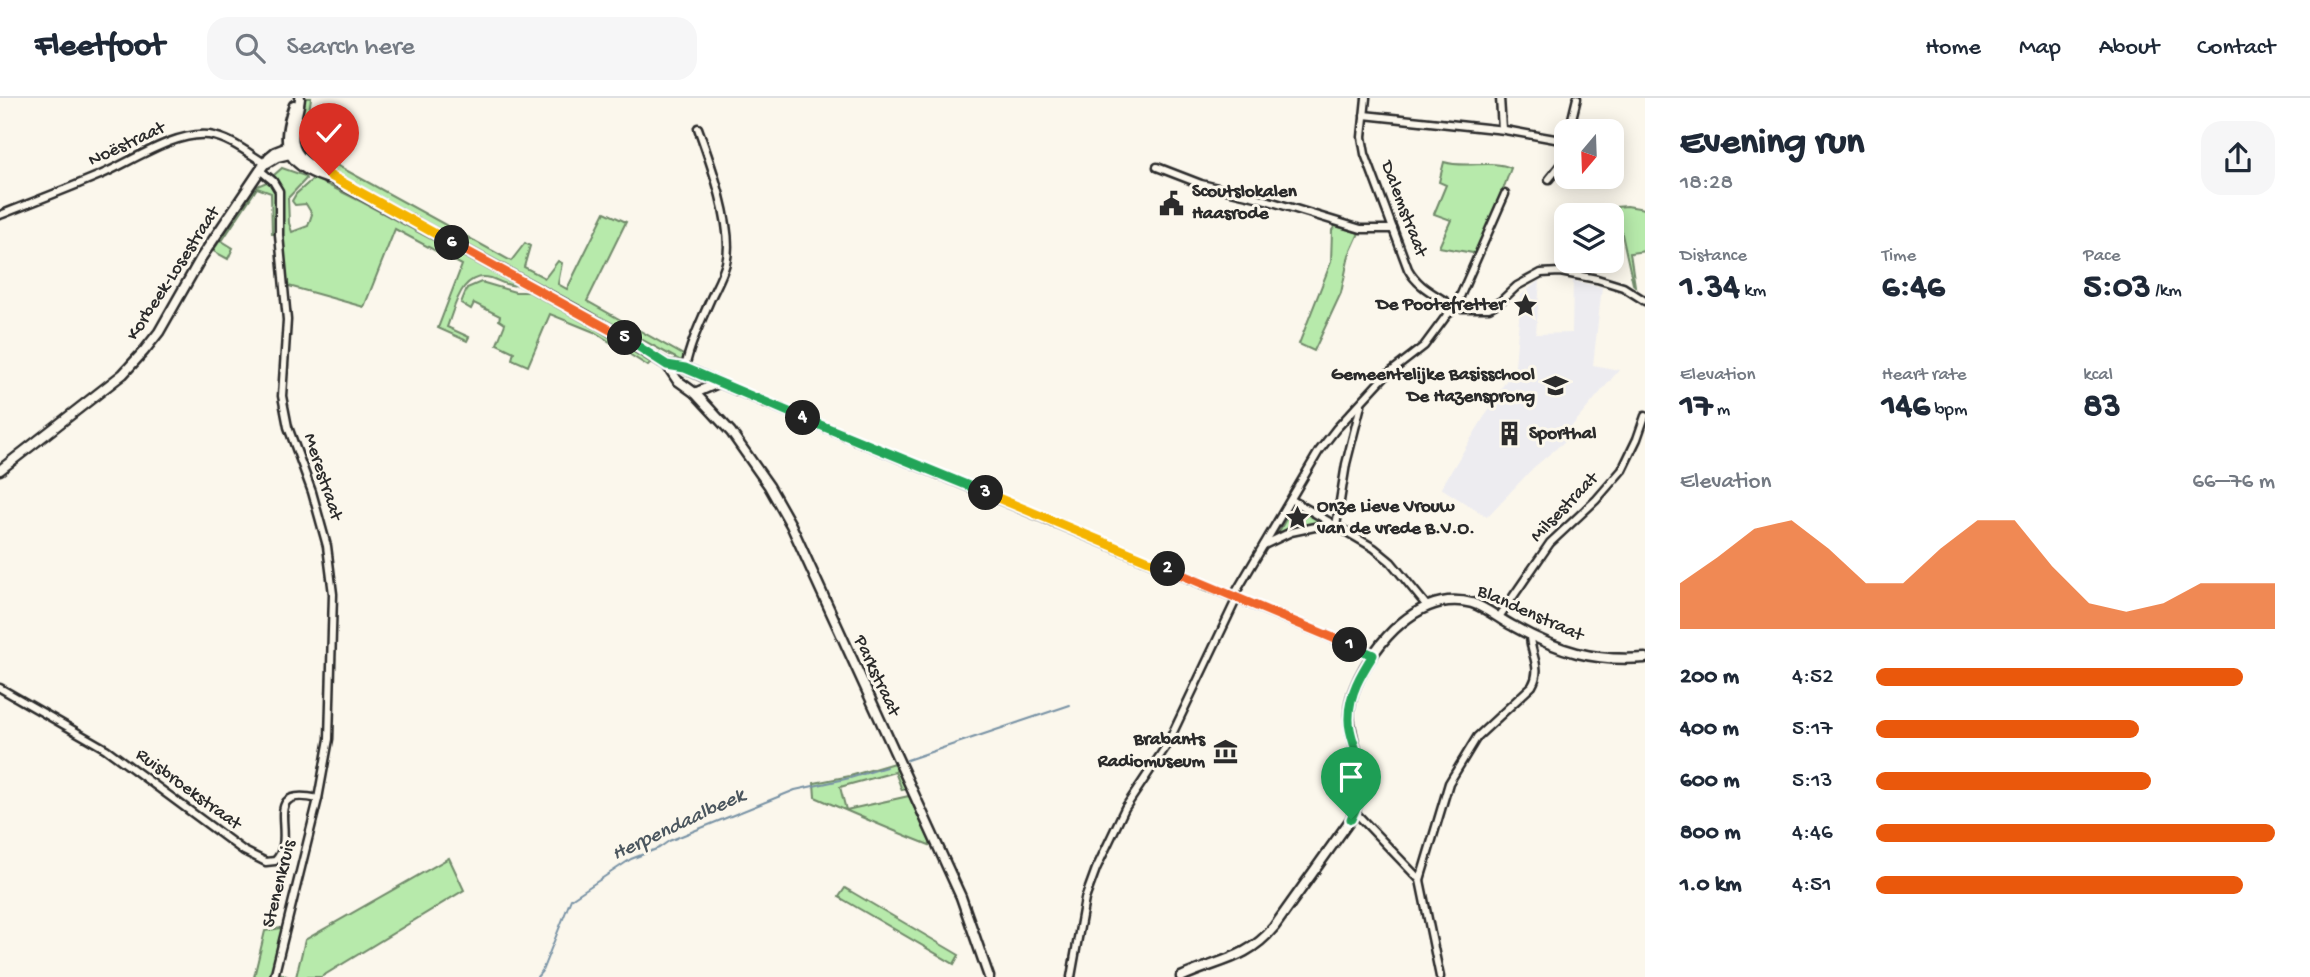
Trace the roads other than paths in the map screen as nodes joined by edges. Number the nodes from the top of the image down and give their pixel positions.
1 (299, 98) edge
2 (1366, 98) edge
3 (1500, 98) edge
4 (1577, 98) edge
5 (1364, 115) junction
6 (1572, 119) edge
7 (698, 128) dead end
8 (1503, 129) junction
9 (1554, 139) edge
10 (292, 150) junction
11 (263, 167) junction
12 (1157, 167) dead end
13 (1554, 173) edge
14 (1549, 179) dead end
15 (1505, 194) dead end
16 (0, 215) edge
17 (1393, 229) junction
18 (1645, 301) edge
19 (1455, 308) junction
20 (667, 365) junction
21 (683, 368) junction
22 (674, 376) junction
23 (704, 378) junction
24 (718, 383) junction
25 (701, 390) junction
26 (1362, 402) junction
27 (1645, 416) edge
28 (0, 470) edge
29 (1292, 500) junction
30 (1334, 525) junction
31 (1264, 545) junction
32 (1236, 597) junction
33 (1427, 606) junction
34 (1499, 617) junction
35 (1530, 635) junction
36 (1373, 655) junction
37 (1645, 659) edge
38 (0, 688) edge
39 (317, 799) junction
40 (1354, 812) junction
41 (1420, 880) junction
42 (274, 977) edge
43 (989, 977) edge
44 (1071, 977) edge
45 (1181, 977) edge
46 (1440, 977) edge

1 - 10 street
2 - 5 street, Dalemstraat
3 - 8 street
4 - 6 street
5 - 8 street
5 - 17 street, Dalemstraat
7 - 21 street
8 - 9 street
10 - 11 street
10 - 20 street
11 - 16 street, Noëstraat
11 - 28 street, Korbeek-Losestraat
11 - 39 street, Merestraat
12 - 17 street
13 - 14 street
15 - 19 street
17 - 19 street, Dalemstraat
18 - 19 street
19 - 26 street
20 - 21 street
20 - 22 street, Parkstraat
21 - 22 street
21 - 23 street
22 - 25 street, Parkstraat
23 - 24 street
23 - 25 street
24 - 25 street
24 - 32 street
25 - 43 street, Parkstraat
26 - 29 street
26 - 30 street
27 - 34 street, Milsestraat
29 - 30 street
29 - 31 street
30 - 31 street
30 - 33 street
31 - 32 street
32 - 36 street
32 - 44 street
33 - 34 street, Blandenstraat
33 - 36 street, Blandenstraat
34 - 35 street, Blandenstraat
35 - 37 street, Blandenstraat
35 - 41 street
36 - 40 street, Blandenstraat
38 - 39 street, Ruisbroekstraat
39 - 42 street, Stenenkruis
40 - 41 street
40 - 45 street, Blandenstraat
41 - 46 street

